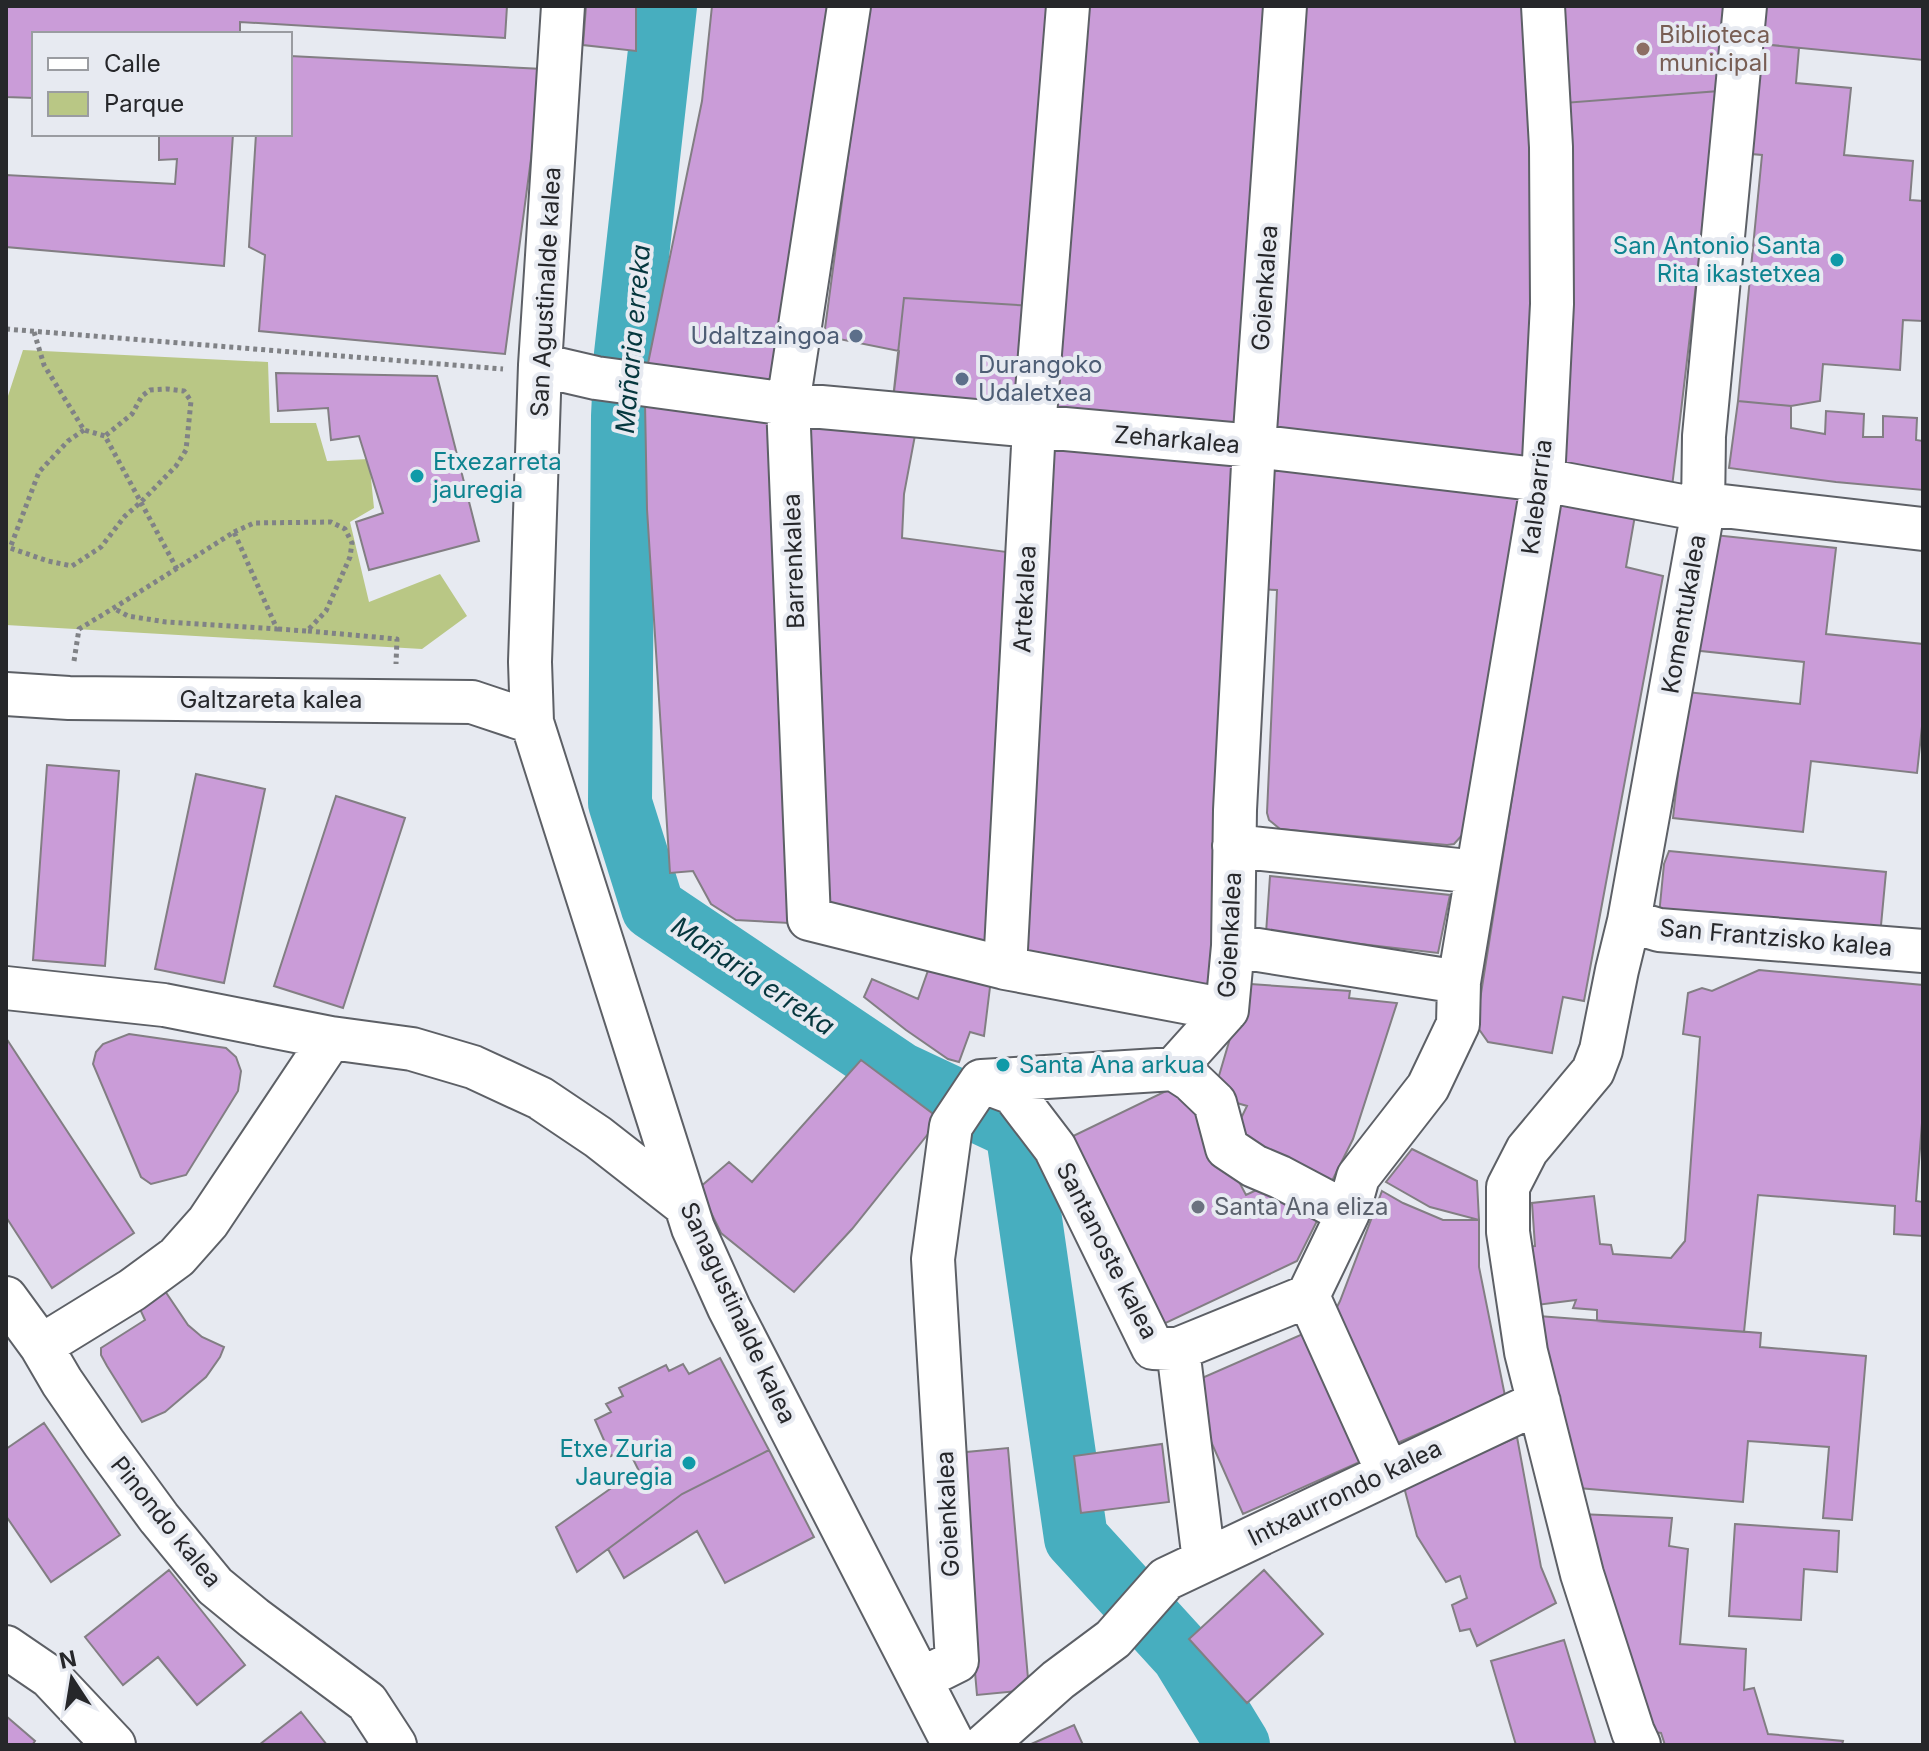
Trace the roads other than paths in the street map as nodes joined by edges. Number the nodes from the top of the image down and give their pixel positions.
1 (563, 6) edge
2 (849, 6) edge
3 (1068, 6) edge
4 (1285, 6) edge
5 (1543, 6) edge
6 (1745, 6) edge
7 (540, 365) junction
8 (788, 404) junction
9 (1034, 428) junction
10 (1254, 446) junction
11 (1543, 480) junction
12 (1703, 510) junction
13 (1923, 529) edge
14 (6, 694) edge
15 (532, 722) junction
16 (1234, 846) junction
17 (1477, 872) junction
18 (1629, 921) junction
19 (1233, 946) junction
20 (1923, 951) edge
21 (1005, 968) junction
22 (1459, 982) junction
23 (6, 988) edge
24 (1227, 1010) junction
25 (331, 1038) junction
26 (1174, 1069) junction
27 (981, 1081) junction
28 (685, 1205) junction
29 (1348, 1213) junction
30 (1308, 1296) junction
31 (6, 1298) edge
32 (41, 1346) junction
33 (1178, 1349) junction
34 (1539, 1402) junction
35 (1388, 1473) junction
36 (1204, 1561) junction
37 (6, 1647) edge
38 (921, 1679) junction
39 (114, 1745) edge
40 (395, 1745) edge
41 (954, 1745) edge
42 (985, 1745) edge
43 (1639, 1745) edge

1 - 7 street, San Agustinalde kalea
2 - 8 street, Barrenkalea
3 - 9 street, Artekalea
4 - 10 street, Goienkalea
5 - 11 street, Kalebarria
6 - 12 street, Komentukalea
7 - 8 street, Zeharkalea
7 - 15 street, San Agustinalde kalea
8 - 9 street, Zeharkalea
8 - 21 street, Barrenkalea
9 - 10 street, Zeharkalea
9 - 21 street, Artekalea
10 - 11 street, Zeharkalea
10 - 16 street, Goienkalea
11 - 12 street, Zeharkalea
11 - 17 street, Kalebarria
12 - 13 street, Zeharkalea
12 - 18 street, Komentukalea
14 - 15 street, Galtzareta kalea
15 - 28 street, Sanagustinalde kalea
16 - 17 street
16 - 19 street, Goienkalea
17 - 22 street, Kalebarria
18 - 20 street, San Frantzisko kalea
18 - 34 street, Komentukalea
19 - 22 street
19 - 24 street, Goienkalea
21 - 24 street
22 - 29 street, Kalebarria
23 - 25 street
24 - 26 street, Goienkalea
25 - 28 street
25 - 32 street
26 - 27 street
26 - 29 street
27 - 33 street, Santanoste kalea
27 - 38 street, Goienkalea
28 - 38 street, Sanagustinalde kalea
29 - 30 street
30 - 33 street, Santanoste kalea
30 - 35 street
31 - 32 street, Pinondo kalea
32 - 40 street, Pinondo kalea
33 - 36 street
34 - 35 street, Intxaurrondo kalea
34 - 43 street
35 - 36 street, Intxaurrondo kalea
36 - 42 street, Intxaurrondo kalea
37 - 39 street
38 - 41 street, Sanagustinalde kalea

